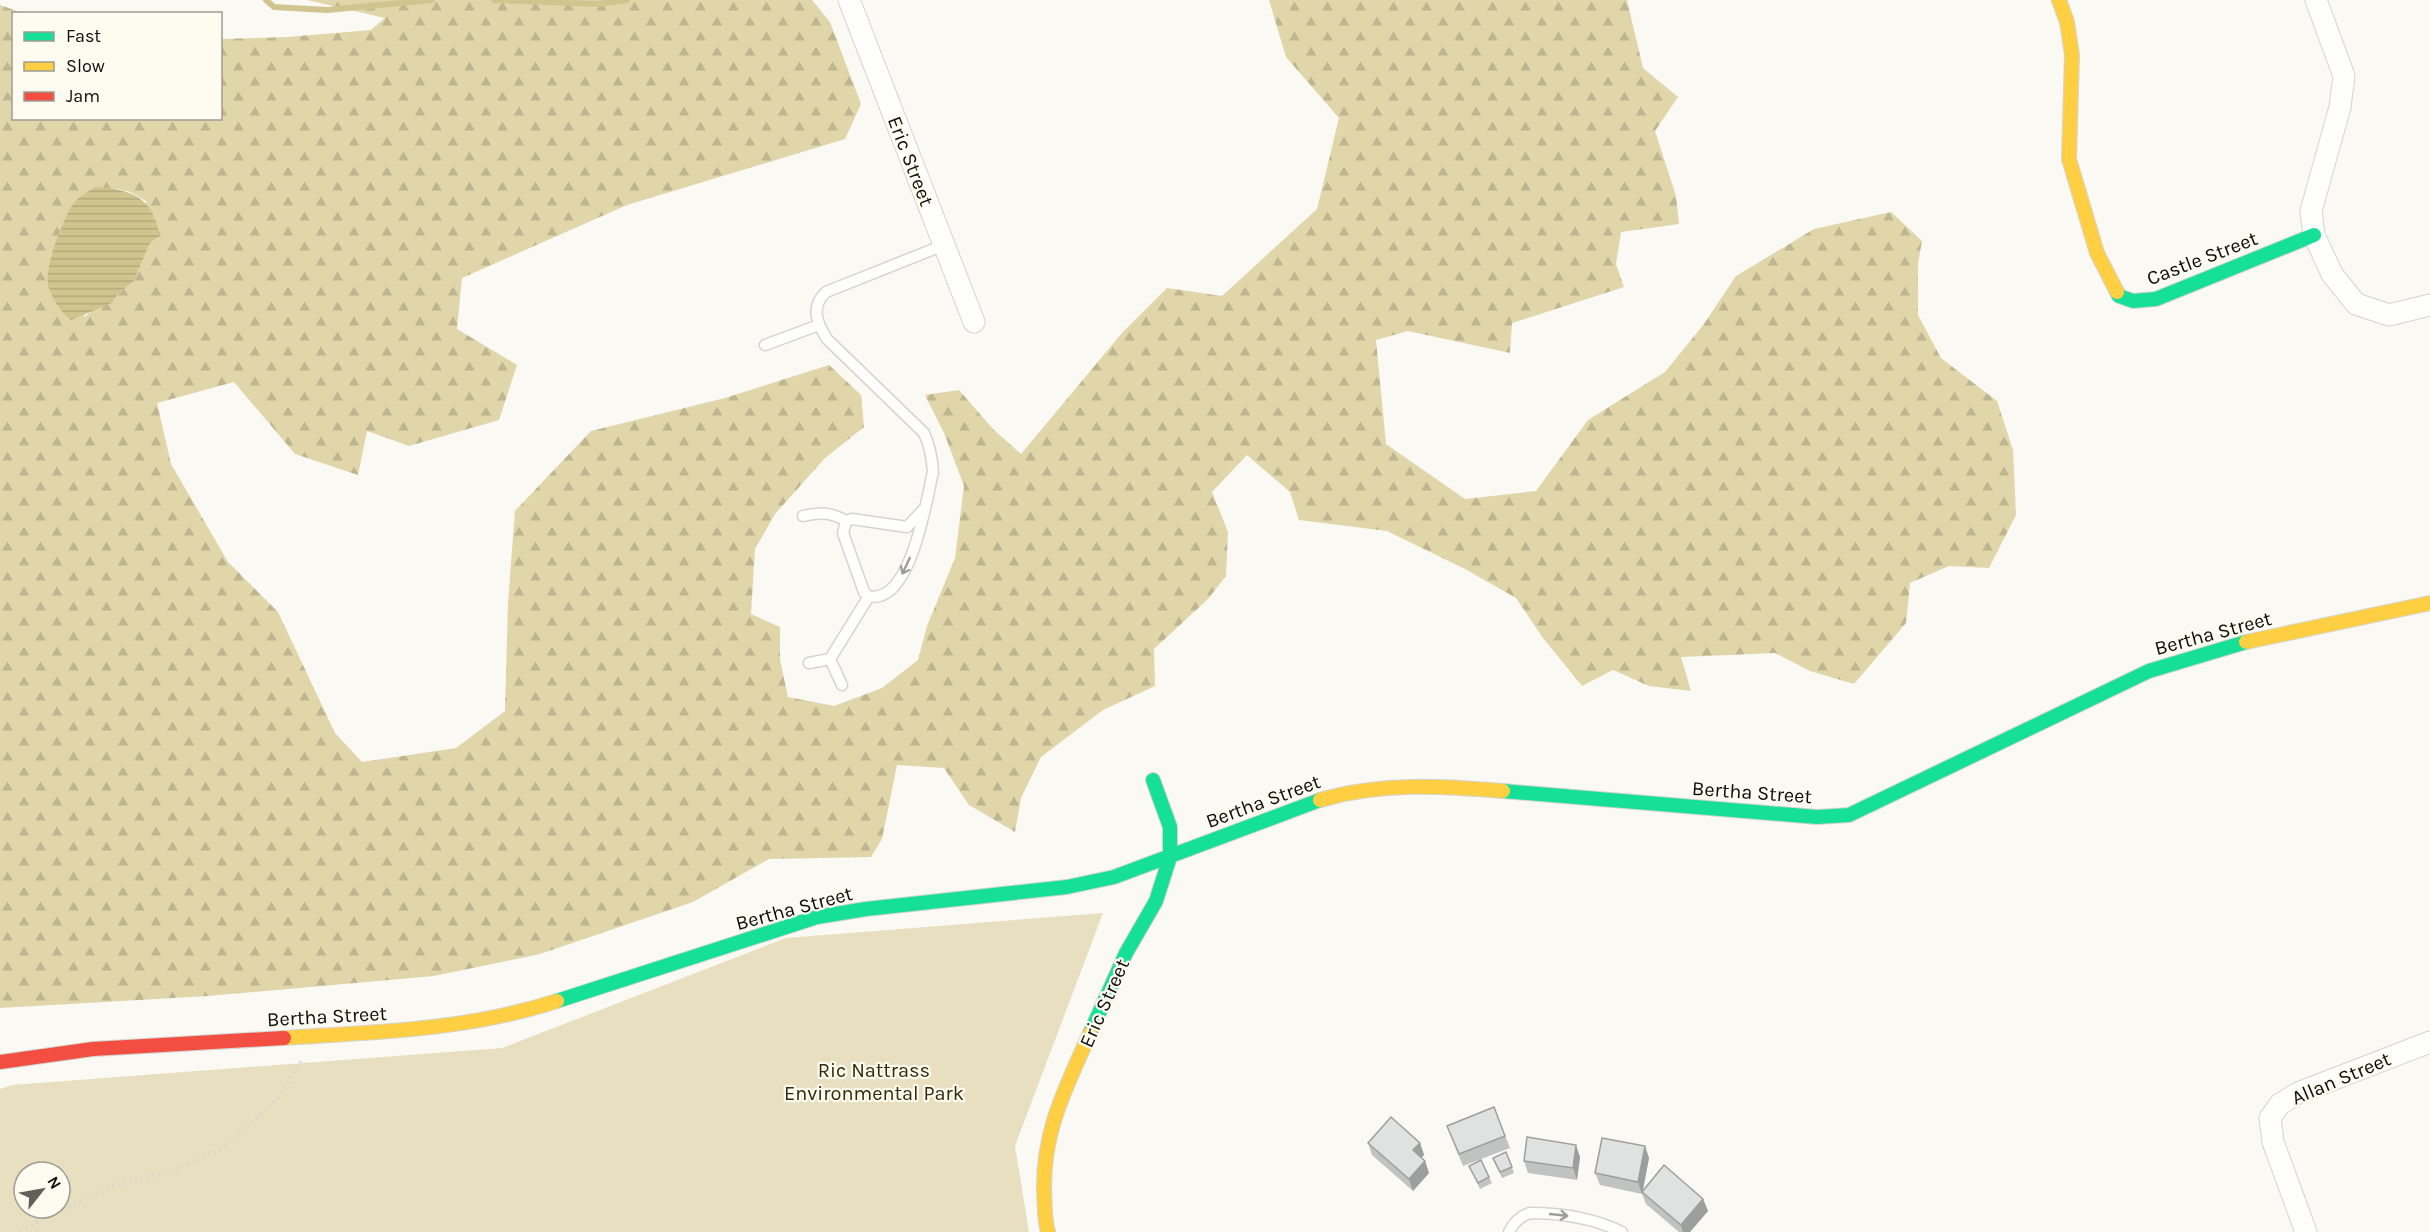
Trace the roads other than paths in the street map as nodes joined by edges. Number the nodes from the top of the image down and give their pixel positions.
1 (849, 0) edge
2 (2059, 0) edge
3 (2316, 0) edge
4 (2314, 236) junction
5 (944, 245) junction
6 (2430, 305) edge
7 (974, 322) dead end
8 (819, 325) junction
9 (765, 345) dead end
10 (923, 510) junction
11 (803, 516) dead end
12 (846, 521) junction
13 (869, 596) junction
14 (2430, 603) edge
15 (830, 659) junction
16 (808, 663) dead end
17 (842, 686) dead end
18 (1153, 780) dead end
19 (1170, 857) junction
20 (2430, 1042) edge
21 (0, 1062) edge
22 (1048, 1232) edge
23 (1509, 1232) edge
24 (1622, 1232) edge
25 (2306, 1232) edge

1 - 5 street, Eric Street
2 - 4 street, Castle Street
3 - 4 street
4 - 6 street
5 - 7 street, Eric Street
5 - 8 lane
8 - 9 lane
8 - 10 lane
10 - 12 lane
10 -> 13 lane
11 - 12 lane
12 - 13 lane
13 - 15 lane
14 - 19 street, Bertha Street
15 - 16 lane
15 - 17 lane
18 - 19 street, Eric Street
19 - 21 street, Bertha Street
19 - 22 street, Eric Street
20 - 25 street, Allan Street
23 -> 24 lane

